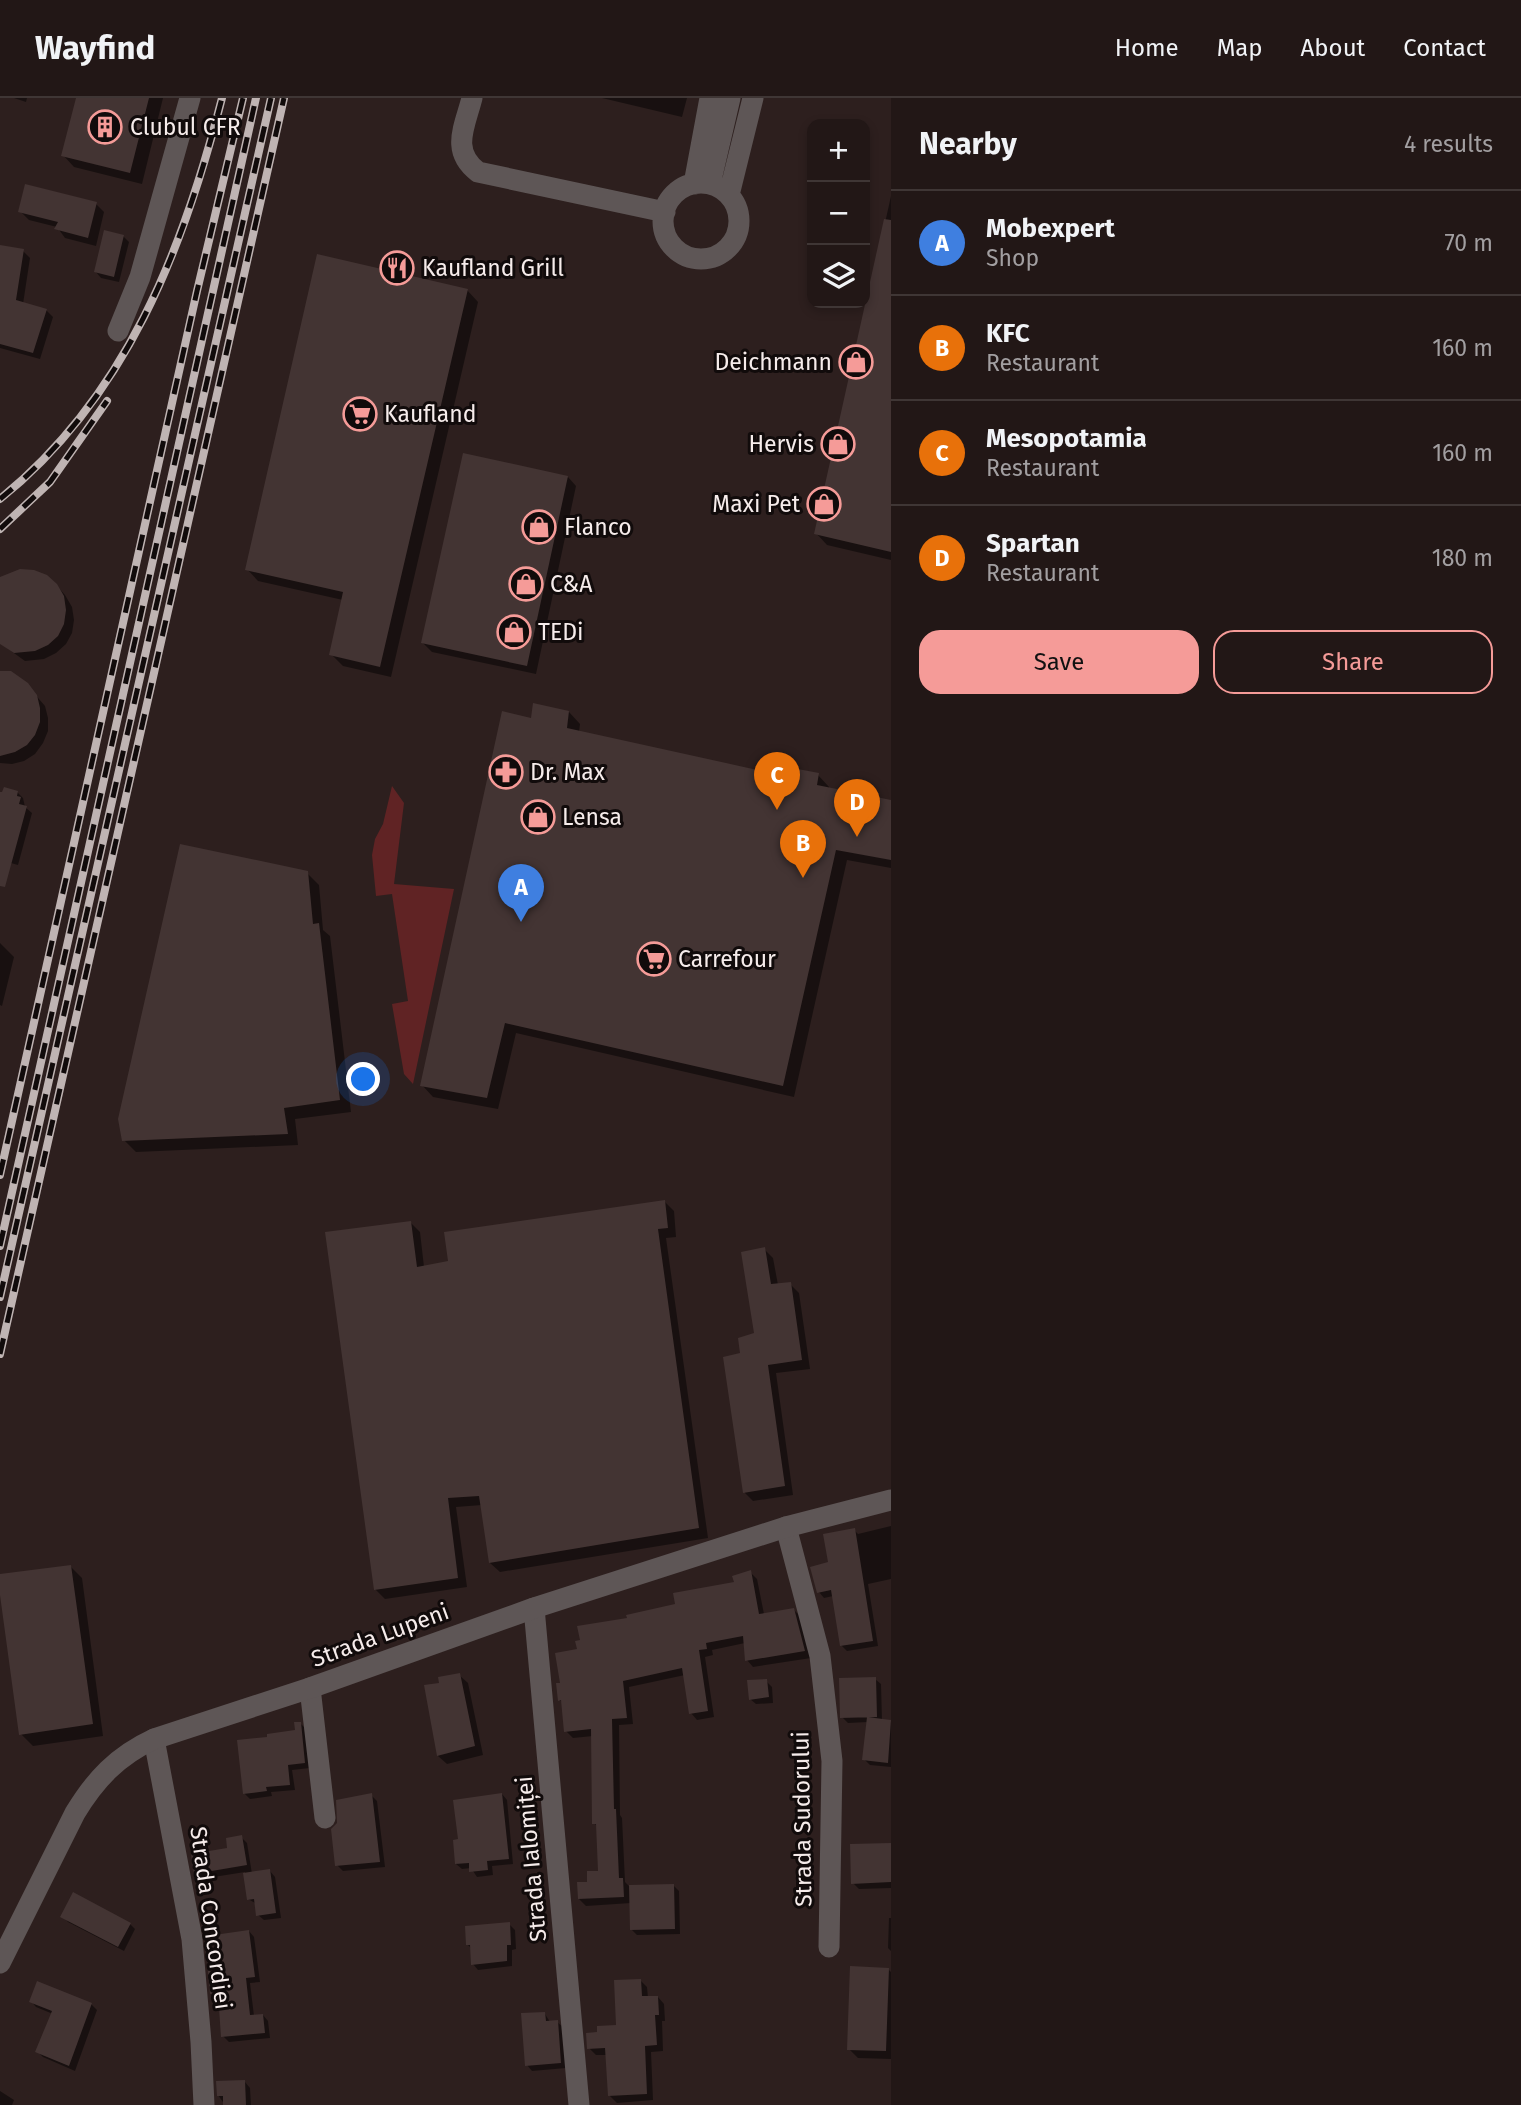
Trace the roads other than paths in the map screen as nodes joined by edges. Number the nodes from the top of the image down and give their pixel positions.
1 (190, 98) edge
2 (472, 98) edge
3 (752, 98) edge
4 (723, 100) edge
5 (702, 184) junction
6 (729, 195) junction
7 (665, 212) junction
8 (118, 331) dead end
9 (891, 1500) edge
10 (786, 1527) junction
11 (534, 1608) junction
12 (310, 1688) junction
13 (153, 1739) junction
14 (325, 1818) dead end
15 (829, 1947) dead end
16 (0, 1964) edge
17 (204, 2105) edge
18 (579, 2105) edge

1 - 8 street
2 - 7 street
3 - 6 street
4 - 5 street
5 - 6 street
5 - 7 street
6 - 7 street
9 - 10 street, Strada Lupeni
10 - 11 street, Strada Lupeni
10 - 15 street, Strada Sudorului
11 - 12 street, Strada Lupeni
11 - 18 street, Strada Ialomiței
12 - 13 street, Strada Lupeni
12 - 14 street
13 - 16 street, Strada Lupeni
13 - 17 street, Strada Concordiei

